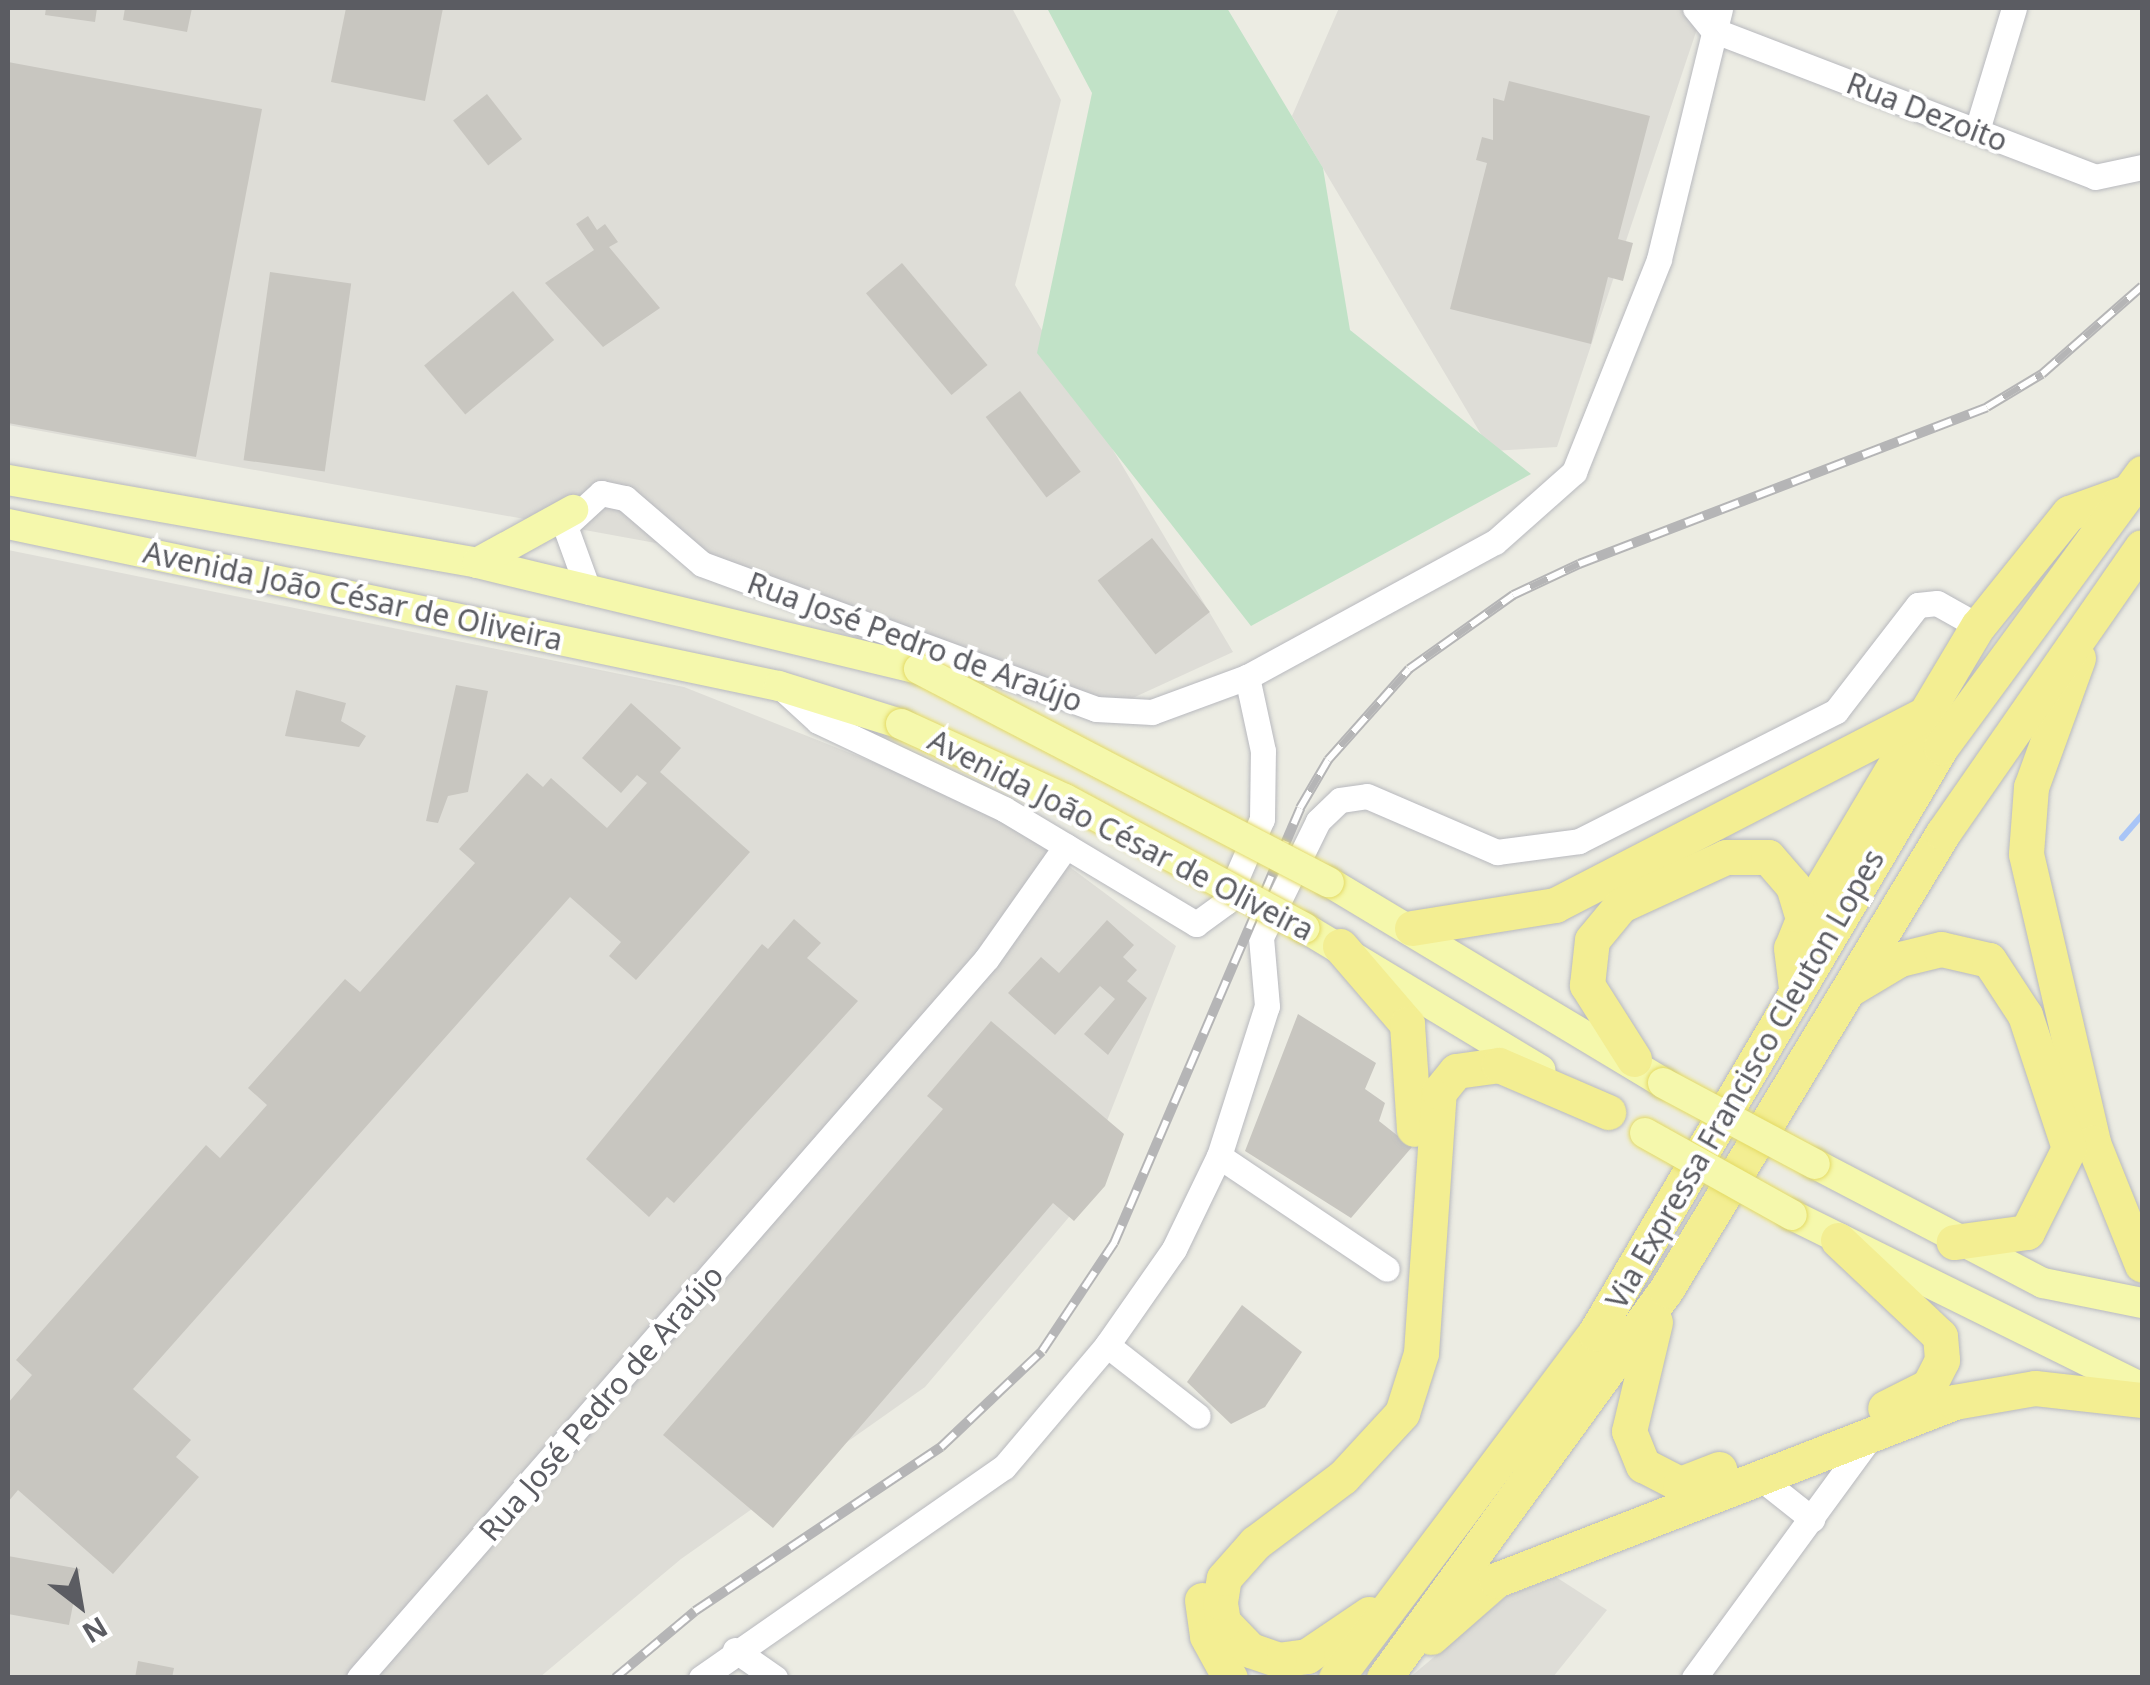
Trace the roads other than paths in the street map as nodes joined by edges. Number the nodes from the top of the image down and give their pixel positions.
1 (1696, 8) edge
2 (2014, 8) edge
3 (1716, 19) edge
4 (1977, 130) junction
5 (2142, 167) edge
6 (8, 480) edge
7 (2135, 483) edge
8 (573, 510) junction
9 (8, 524) edge
10 (2142, 546) edge
11 (477, 563) junction
12 (589, 592) junction
13 (2097, 605) junction
14 (1978, 626) junction
15 (1247, 677) junction
16 (780, 686) junction
17 (1923, 714) junction
18 (1066, 846) junction
19 (1803, 920) junction
20 (1412, 928) junction
21 (1340, 946) junction
22 (1796, 988) junction
23 (1848, 990) junction
24 (1634, 1060) junction
25 (1608, 1112) junction
26 (1219, 1156) junction
27 (1838, 1240) junction
28 (1954, 1242) junction
29 (2142, 1264) edge
30 (1387, 1268) dead end
31 (1666, 1290) junction
32 (2142, 1303) edge
33 (1107, 1345) junction
34 (2142, 1388) edge
35 (2142, 1400) edge
36 (1198, 1416) dead end
37 (1871, 1436) junction
38 (1759, 1477) junction
39 (1812, 1518) junction
40 (1390, 1599) junction
41 (735, 1650) junction
42 (360, 1678) edge
43 (701, 1678) edge
44 (775, 1678) edge
45 (1230, 1678) edge
46 (1336, 1678) edge
47 (1385, 1678) edge
48 (1694, 1678) edge

1 - 3 street
2 - 4 street
3 - 4 street, Rua Dezoito
3 - 15 street, Rua José Pedro de Araújo
4 - 5 street, Rua Dezoito
6 - 11 main road, Avenida João César de Oliveira
7 - 14 highway
7 - 22 highway, Via Expressa Francisco Cleuton Lopes
8 - 11 main road
8 - 12 street
8 - 15 street, Rua José Pedro de Araújo
9 - 16 main road, Avenida João César de Oliveira
10 - 13 highway, Via Expressa Francisco Cleuton Lopes
11 - 12 main road, Avenida João César de Oliveira
12 - 20 main road, Avenida João César de Oliveira, bridge
13 - 23 highway, Via Expressa Francisco Cleuton Lopes
13 - 29 highway
14 - 17 highway
14 - 26 street
15 - 18 street
16 - 18 street
16 - 21 main road, Avenida João César de Oliveira, bridge
17 - 19 highway
17 - 20 highway
18 - 42 street, Rua José Pedro de Araújo
19 - 22 highway
19 - 24 highway
20 - 24 main road, Avenida João César de Oliveira
21 - 25 main road, Avenida João César de Oliveira
21 - 45 highway
22 - 40 highway, Via Expressa Francisco Cleuton Lopes
23 - 28 highway
23 - 31 highway, Via Expressa Francisco Cleuton Lopes
24 - 28 main road, Avenida João César de Oliveira, bridge
25 - 27 main road, Avenida João César de Oliveira, bridge
25 - 40 highway
26 - 30 street
26 - 33 street
27 - 31 highway
27 - 34 main road, Avenida João César de Oliveira
28 - 32 main road, Avenida João César de Oliveira
31 - 47 highway, Via Expressa Francisco Cleuton Lopes
33 - 36 street
33 - 41 street
35 - 37 highway
37 - 38 highway
37 - 39 street
38 - 39 street
38 - 47 highway
39 - 48 street
40 - 46 highway, Via Expressa Francisco Cleuton Lopes
41 - 43 street
41 - 44 street

